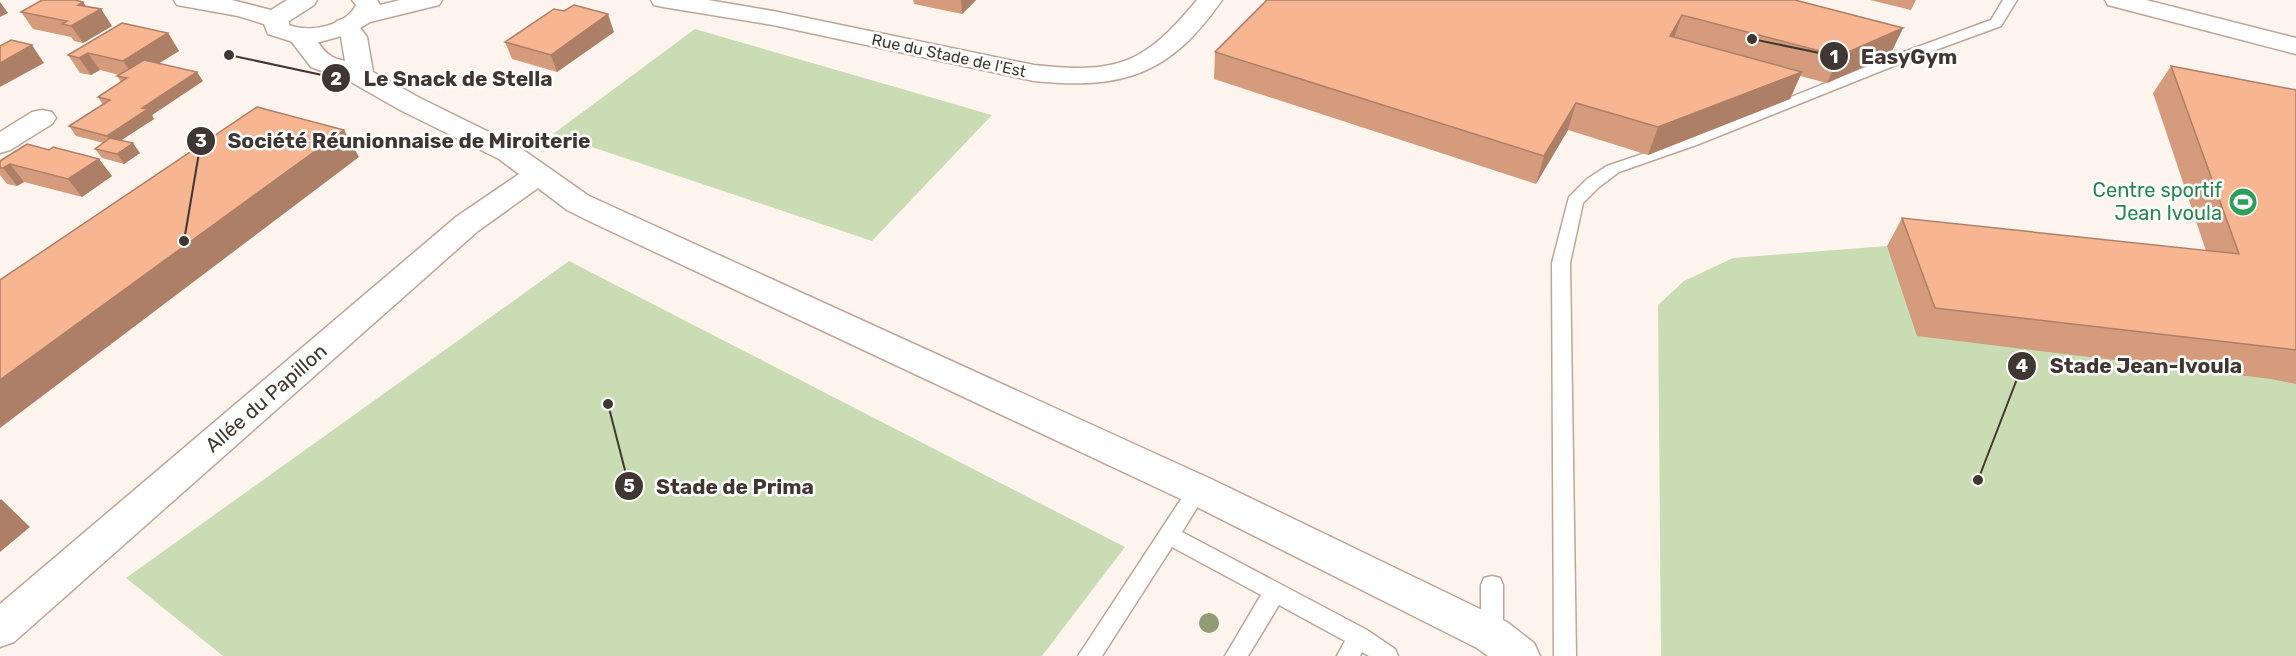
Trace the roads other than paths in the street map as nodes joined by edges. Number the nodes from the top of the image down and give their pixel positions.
1 (186, 0) edge
2 (305, 0) edge
3 (430, 0) edge
4 (663, 0) edge
5 (1210, 0) edge
6 (2010, 0) edge
7 (2117, 0) edge
8 (357, 14) edge
9 (276, 20) junction
10 (301, 36) junction
11 (2296, 46) edge
12 (360, 76) junction
13 (42, 118) dead end
14 (0, 144) edge
15 (538, 175) junction
16 (1198, 490) junction
17 (1169, 535) junction
18 (1492, 585) dead end
19 (1275, 592) junction
20 (0, 629) edge
21 (1491, 635) junction
22 (1353, 647) edge
23 (1089, 656) edge
24 (1236, 656) edge
25 (1387, 656) edge
26 (1519, 656) edge
27 (1565, 656) edge

1 - 9 street
2 - 9 street
3 - 8 street
4 - 5 street, Rue du Stade de l'Est
6 - 27 lane
7 - 11 street
8 - 10 street
8 - 12 street
9 - 10 street
10 - 12 street
12 - 15 street
13 - 14 street
15 - 16 street
15 - 20 street, Allée du Papillon
16 - 17 lane
16 - 21 street
17 - 19 lane
17 - 23 lane
18 - 21 lane
19 - 22 lane
19 - 24 lane
21 - 26 street
22 - 25 lane

